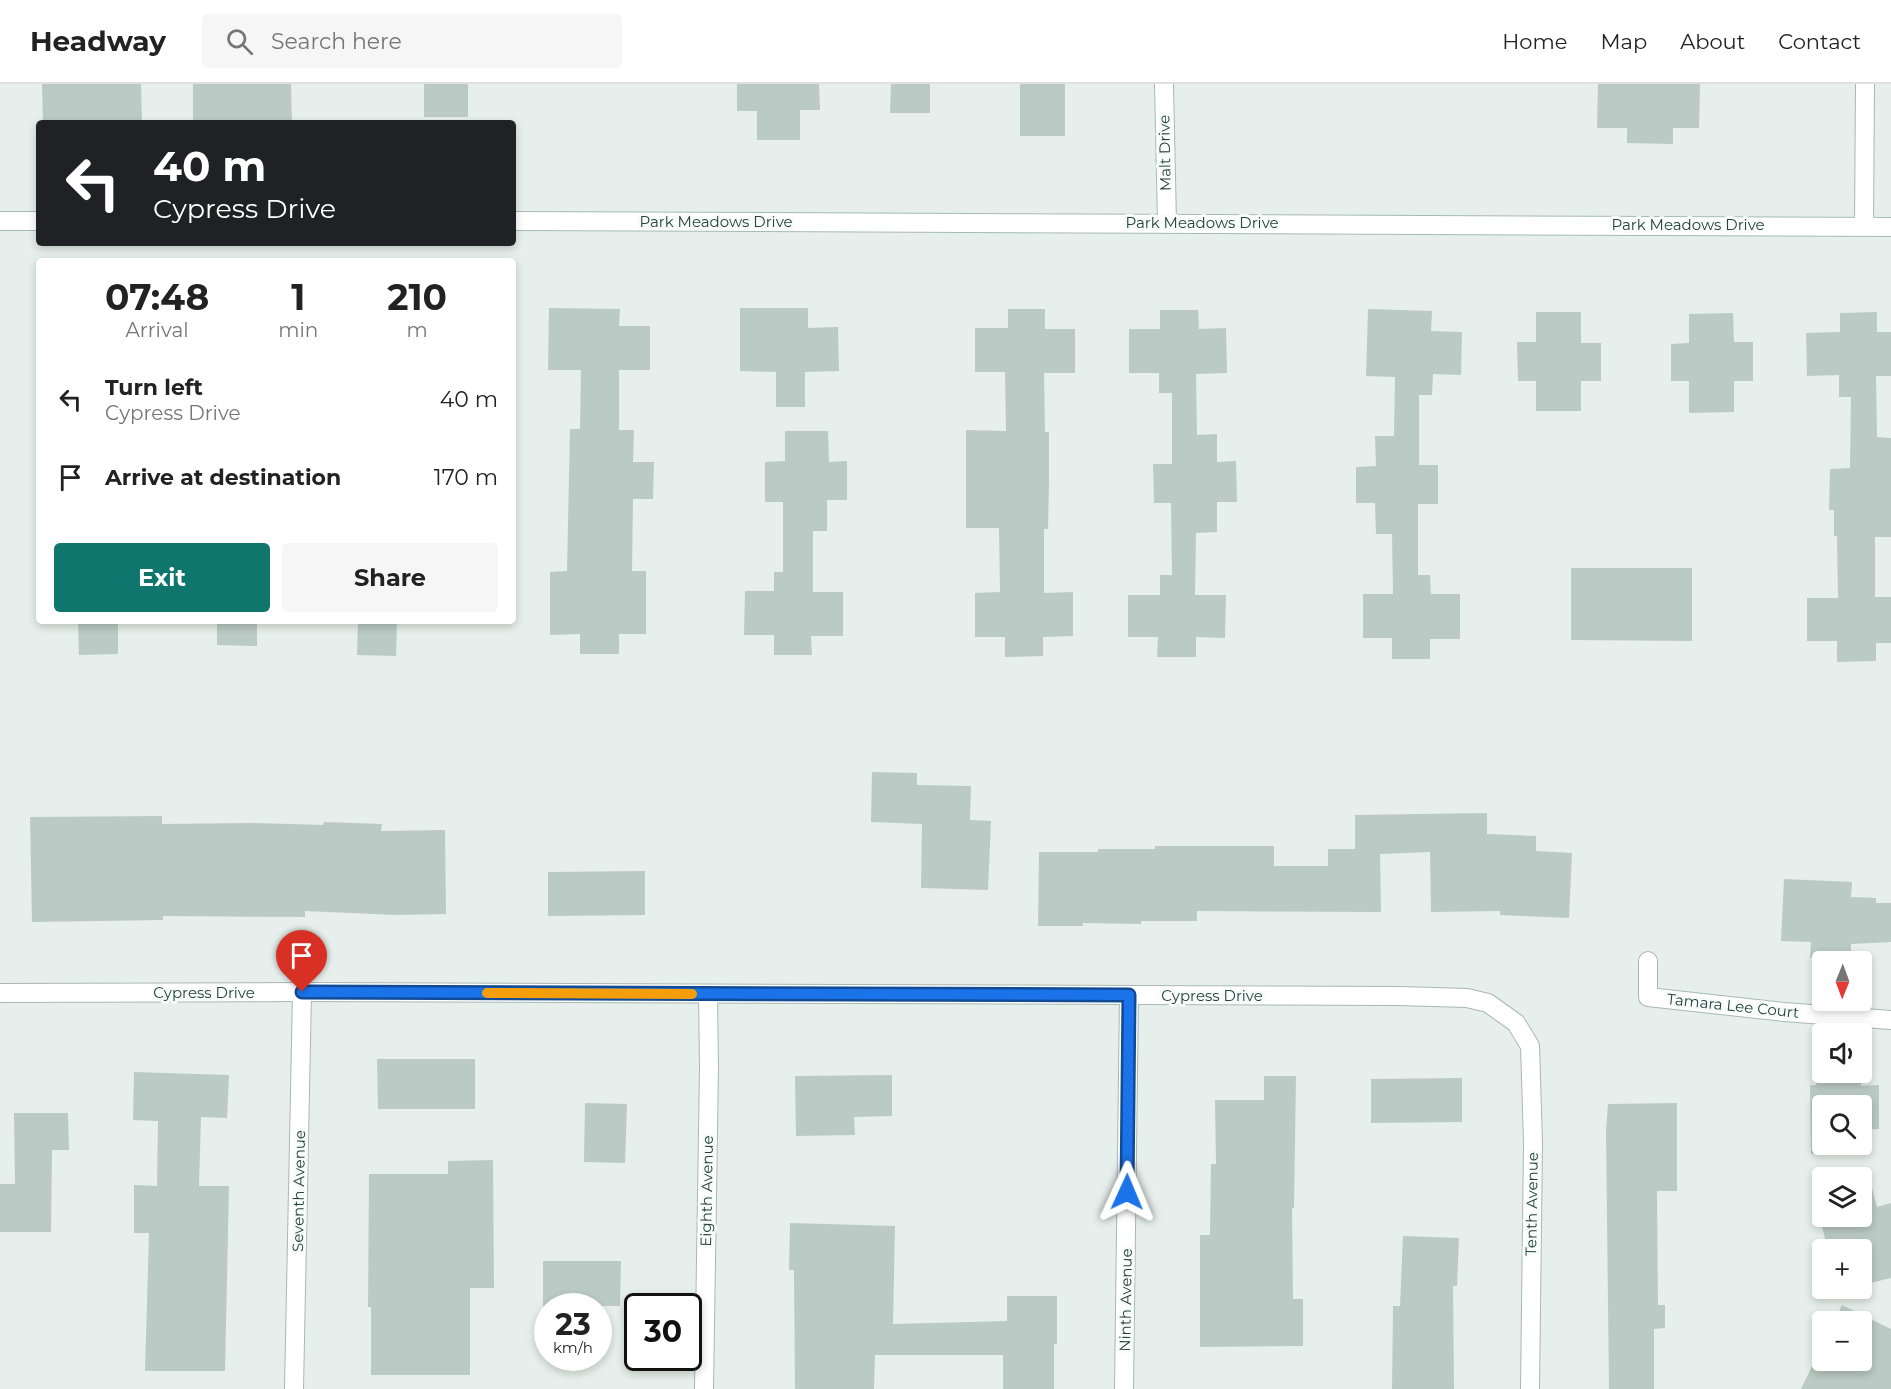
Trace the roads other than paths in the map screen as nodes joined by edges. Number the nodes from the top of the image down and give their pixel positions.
1 (1164, 84) edge
2 (1865, 84) edge
3 (0, 221) edge
4 (36, 221) edge
5 (516, 221) edge
6 (1167, 223) junction
7 (1864, 226) junction
8 (1891, 226) edge
9 (1648, 961) dead end
10 (302, 992) junction
11 (0, 993) edge
12 (708, 994) junction
13 (1129, 995) junction
14 (1891, 1020) edge
15 (1516, 1023) joint
16 (294, 1389) edge
17 (704, 1389) edge
18 (1124, 1389) edge
19 (1530, 1389) edge

1 - 6 street, Malt Drive
2 - 7 street
3 - 4 street
5 - 6 street, Park Meadows Drive
6 - 7 street, Park Meadows Drive
7 - 8 street, Park Meadows Drive
9 - 14 street, Tamara Lee Court
10 - 11 street, Cypress Drive
10 - 12 street, Cypress Drive
10 - 16 street, Seventh Avenue
12 - 13 street, Cypress Drive
12 - 17 street, Eighth Avenue
13 - 15 street, Cypress Drive
13 - 18 street, Ninth Avenue
15 - 19 street, Tenth Avenue

